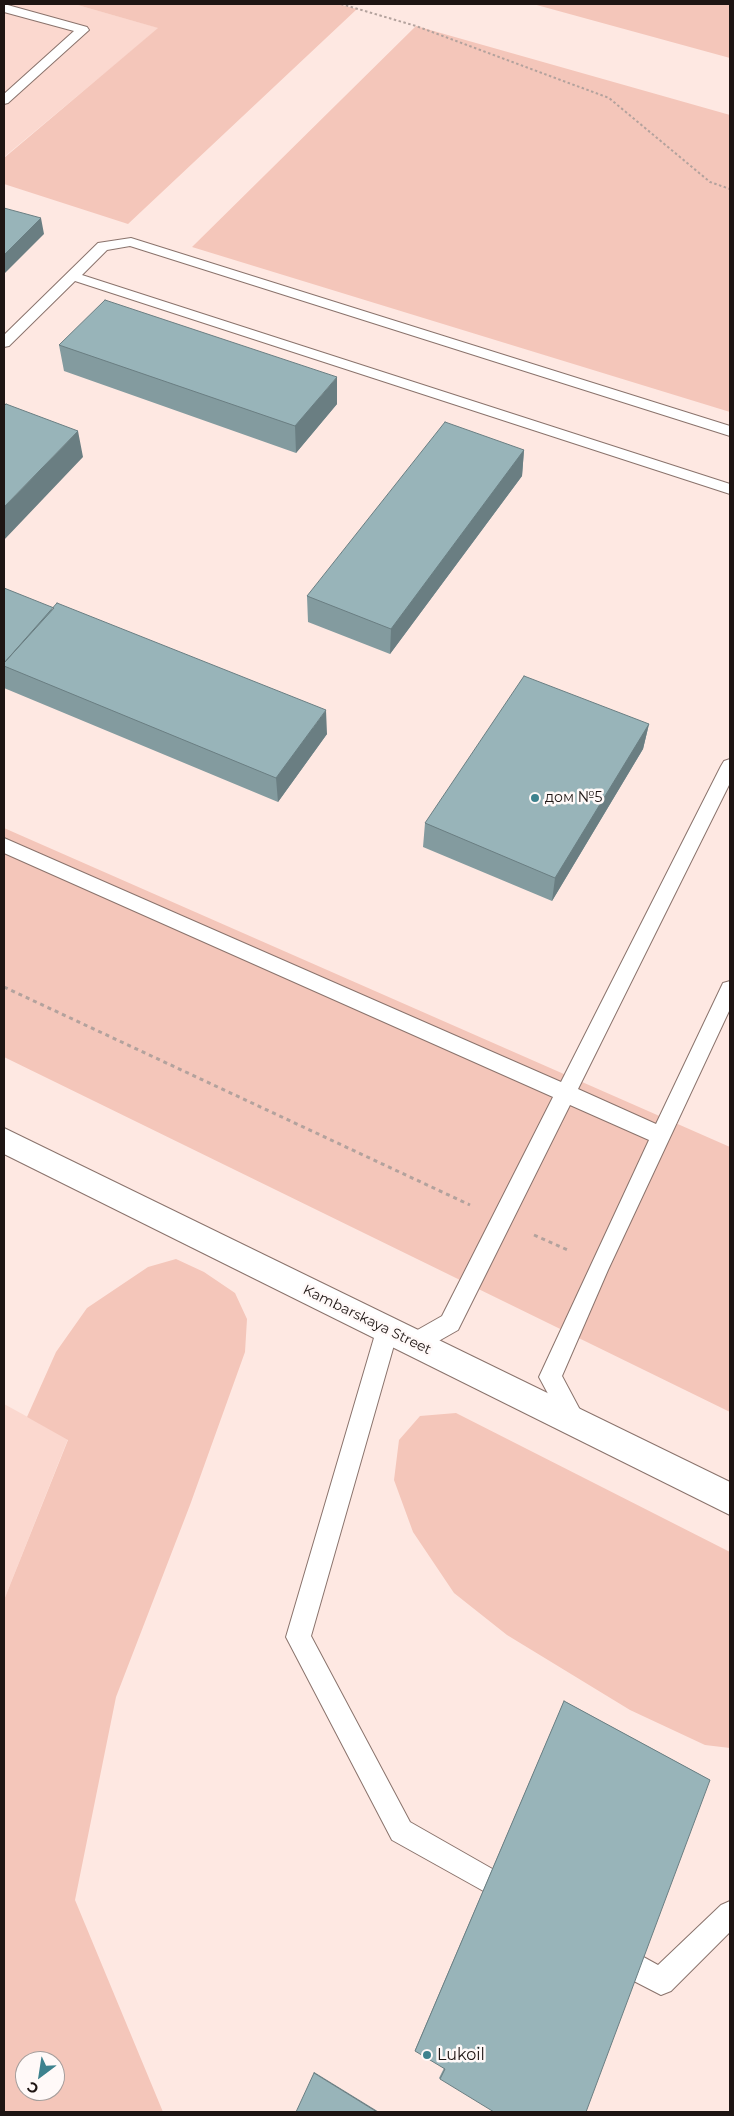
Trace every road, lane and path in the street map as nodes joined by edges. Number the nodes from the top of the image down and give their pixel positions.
1 (342, 4) edge
2 (4, 8) edge
3 (4, 100) edge
4 (730, 189) edge
5 (72, 276) junction
6 (4, 343) edge
7 (730, 430) edge
8 (730, 489) edge
9 (730, 766) edge
10 (4, 845) edge
11 (4, 987) edge
12 (730, 989) edge
13 (565, 1093) junction
14 (662, 1136) junction
15 (4, 1140) edge
16 (501, 1220) junction
17 (600, 1264) junction
18 (387, 1331) junction
19 (413, 1344) junction
20 (576, 1423) junction
21 (730, 1499) edge
22 (487, 1880) edge
23 (730, 1914) edge
24 (638, 1968) edge

1 - 4 path
2 - 3 lane
5 - 6 lane
5 - 7 lane
5 - 8 lane
9 - 13 lane
10 - 13 lane
11 - 16 path
12 - 14 lane
13 - 14 lane
13 - 16 lane
14 - 17 lane
15 - 18 main road, Kambarskaya Street
16 - 17 path
16 - 19 lane
17 - 20 lane
18 - 19 main road, Kambarskaya Street
18 - 22 lane
19 - 20 main road, Kambarskaya Street
20 - 21 main road, Kambarskaya Street
23 - 24 lane

